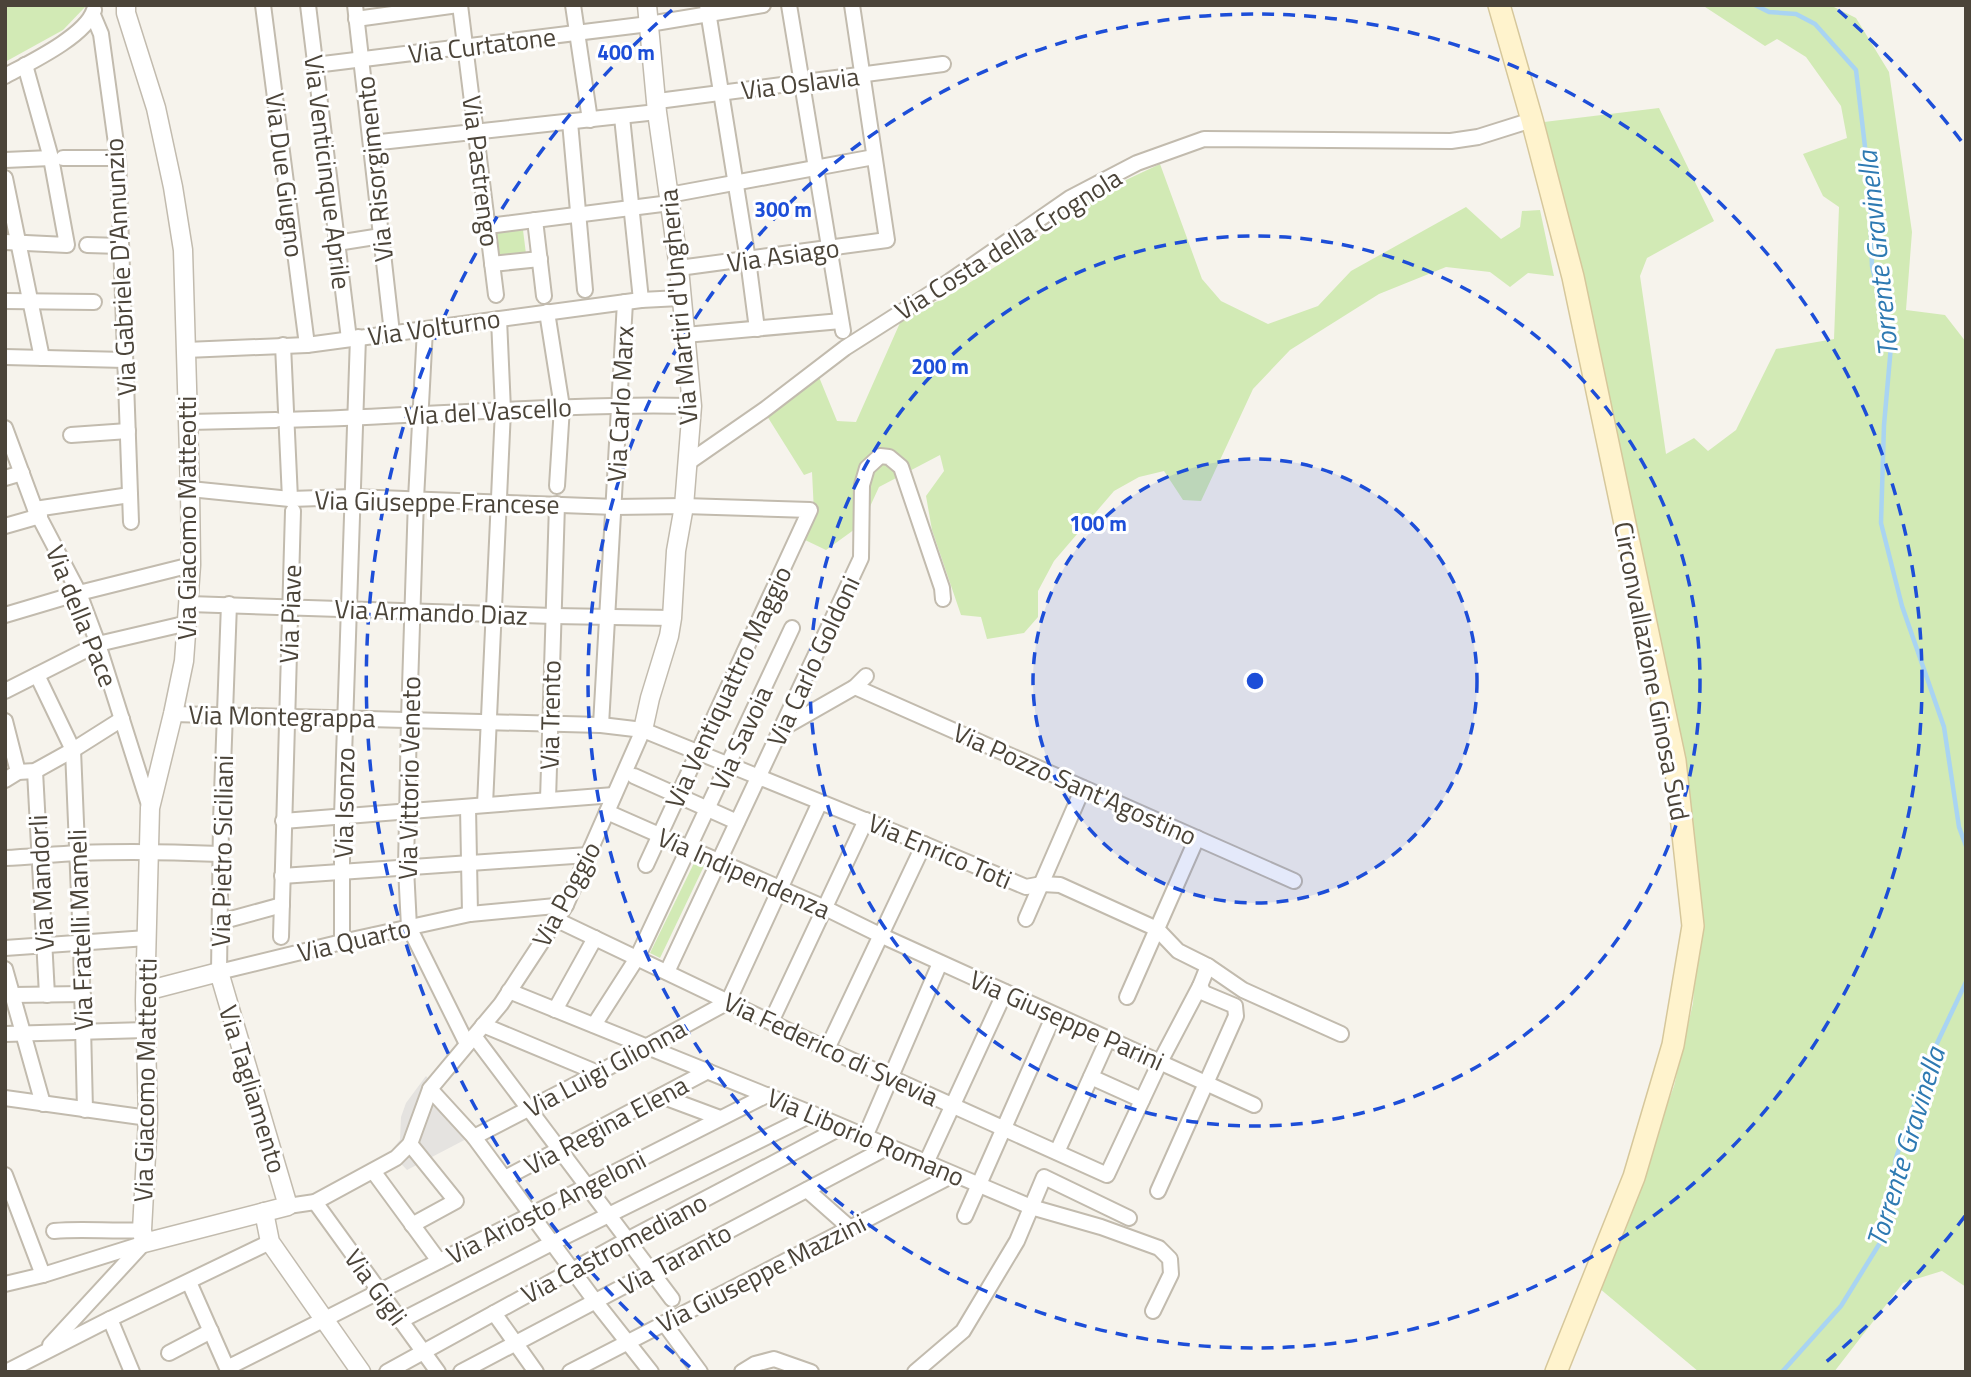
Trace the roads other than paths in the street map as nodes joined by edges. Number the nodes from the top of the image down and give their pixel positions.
1 (126, 5) edge
2 (263, 5) edge
3 (307, 5) edge
4 (459, 5) edge
5 (573, 5) edge
6 (647, 5) edge
7 (763, 5) edge
8 (789, 5) edge
9 (852, 5) edge
10 (1499, 5) edge
11 (94, 10) edge
12 (708, 10) edge
13 (356, 12) edge
14 (649, 24) junction
15 (577, 33) junction
16 (465, 47) junction
17 (361, 60) junction
18 (943, 64) dead end
19 (25, 65) junction
20 (315, 65) junction
21 (5, 75) edge
22 (862, 75) junction
23 (802, 82) junction
24 (720, 93) junction
25 (657, 106) junction
26 (622, 117) junction
27 (590, 120) junction
28 (1532, 120) junction
29 (570, 122) junction
30 (476, 132) junction
31 (371, 143) junction
32 (874, 157) junction
33 (57, 158) junction
34 (118, 158) junction
35 (5, 160) edge
36 (816, 167) junction
37 (5, 178) edge
38 (735, 182) junction
39 (669, 199) junction
40 (632, 208) junction
41 (578, 214) junction
42 (535, 220) junction
43 (488, 226) junction
44 (382, 236) junction
45 (12, 243) edge
46 (337, 243) junction
47 (87, 245) dead end
48 (121, 246) junction
49 (830, 249) junction
50 (540, 259) junction
51 (748, 260) junction
52 (492, 264) junction
53 (679, 268) junction
54 (585, 290) dead end
55 (496, 295) dead end
56 (544, 296) dead end
57 (680, 298) junction
58 (641, 300) junction
59 (5, 302) edge
60 (30, 302) junction
61 (94, 302) dead end
62 (625, 302) junction
63 (547, 312) junction
64 (499, 319) junction
65 (425, 329) junction
66 (757, 329) junction
67 (392, 333) junction
68 (685, 335) junction
69 (354, 338) junction
70 (284, 345) junction
71 (307, 345) junction
72 (186, 350) junction
73 (5, 357) edge
74 (43, 358) junction
75 (125, 360) junction
76 (621, 405) junction
77 (692, 406) junction
78 (562, 407) junction
79 (503, 410) junction
80 (421, 415) junction
81 (357, 418) junction
82 (282, 420) junction
83 (189, 422) junction
84 (5, 428) edge
85 (128, 431) junction
86 (71, 435) dead end
87 (689, 462) junction
88 (22, 473) junction
89 (5, 478) edge
90 (557, 486) dead end
91 (190, 489) junction
92 (130, 495) junction
93 (352, 497) junction
94 (416, 499) junction
95 (499, 503) junction
96 (557, 504) junction
97 (291, 505) junction
98 (684, 506) junction
99 (615, 507) junction
100 (810, 510) joint
101 (38, 512) junction
102 (131, 522) dead end
103 (5, 526) edge
104 (191, 565) junction
105 (79, 593) junction
106 (943, 599) dead end
107 (189, 604) junction
108 (229, 604) junction
109 (290, 607) junction
110 (349, 610) junction
111 (413, 611) junction
112 (493, 614) junction
113 (5, 615) edge
114 (553, 616) junction
115 (608, 617) junction
116 (672, 618) junction
117 (188, 623) junction
118 (793, 628) dead end
119 (98, 644) junction
120 (37, 675) junction
121 (866, 676) dead end
122 (855, 687) junction
123 (5, 691) edge
124 (173, 714) junction
125 (225, 715) junction
126 (286, 717) junction
127 (346, 718) junction
128 (122, 719) junction
129 (409, 719) junction
130 (5, 721) edge
131 (488, 722) junction
132 (549, 724) junction
133 (601, 725) junction
134 (783, 728) junction
135 (643, 730) junction
136 (73, 750) junction
137 (698, 752) junction
138 (729, 765) junction
139 (34, 771) junction
140 (11, 776) edge
141 (635, 776) dead end
142 (758, 776) junction
143 (1083, 788) junction
144 (614, 795) junction
145 (678, 796) junction
146 (548, 800) junction
147 (820, 802) junction
148 (485, 805) junction
149 (468, 807) junction
150 (150, 808) junction
151 (708, 809) junction
152 (408, 811) junction
153 (607, 812) junction
154 (342, 817) junction
155 (866, 820) junction
156 (283, 821) junction
157 (737, 822) junction
158 (660, 835) junction
159 (1197, 838) junction
160 (924, 844) junction
161 (690, 849) junction
162 (149, 851) junction
163 (77, 853) junction
164 (220, 854) junction
165 (588, 855) junction
166 (39, 857) junction
167 (5, 858) edge
168 (719, 861) junction
169 (469, 863) junction
170 (646, 865) dead end
171 (406, 867) junction
172 (342, 872) junction
173 (282, 876) junction
174 (1294, 881) dead end
175 (1042, 884) junction
176 (780, 888) junction
177 (282, 905) junction
178 (566, 905) junction
179 (825, 908) junction
180 (470, 914) junction
181 (1026, 919) dead end
182 (556, 920) junction
183 (220, 922) junction
184 (409, 928) junction
185 (1157, 929) junction
186 (880, 935) junction
187 (281, 937) dead end
188 (147, 938) junction
189 (595, 938) junction
190 (342, 942) junction
191 (81, 943) junction
192 (44, 945) junction
193 (5, 948) edge
194 (637, 958) junction
195 (940, 963) junction
196 (1208, 966) junction
197 (5, 969) edge
198 (219, 972) junction
199 (667, 972) junction
200 (1200, 986) junction
201 (146, 991) junction
202 (509, 991) junction
203 (1004, 992) junction
204 (83, 994) junction
205 (13, 995) junction
206 (47, 995) junction
207 (1127, 998) dead end
208 (728, 1002) junction
209 (555, 1010) junction
210 (1054, 1015) junction
211 (771, 1022) junction
212 (594, 1025) junction
213 (146, 1030) junction
214 (84, 1031) junction
215 (23, 1033) junction
216 (5, 1034) edge
217 (1341, 1034) dead end
218 (474, 1035) junction
219 (1108, 1039) junction
220 (646, 1046) junction
221 (827, 1049) junction
222 (1160, 1062) junction
223 (708, 1071) junction
224 (598, 1073) junction
225 (1091, 1077) junction
226 (891, 1078) junction
227 (1206, 1083) junction
228 (5, 1084) edge
229 (430, 1089) junction
230 (767, 1095) junction
231 (660, 1096) junction
232 (8, 1099) edge
233 (1142, 1100) junction
234 (43, 1104) junction
235 (953, 1105) junction
236 (1254, 1105) dead end
237 (528, 1109) junction
238 (85, 1110) junction
239 (813, 1114) junction
240 (148, 1118) junction
241 (720, 1118) junction
242 (842, 1127) junction
243 (1004, 1128) junction
244 (865, 1137) junction
245 (474, 1138) junction
246 (411, 1144) junction
247 (888, 1147) junction
248 (559, 1150) junction
249 (1057, 1152) junction
250 (926, 1163) junction
251 (373, 1171) junction
252 (5, 1175) edge
253 (953, 1175) junction
254 (505, 1178) junction
255 (587, 1186) junction
256 (979, 1186) junction
257 (807, 1191) junction
258 (1158, 1191) dead end
259 (315, 1202) junction
260 (288, 1206) junction
261 (1031, 1208) junction
262 (264, 1212) junction
263 (530, 1214) junction
264 (608, 1215) junction
265 (965, 1216) dead end
266 (1129, 1218) dead end
267 (412, 1225) junction
268 (850, 1228) junction
269 (54, 1231) dead end
270 (143, 1237) junction
271 (627, 1240) junction
272 (270, 1242) junction
273 (552, 1242) junction
274 (439, 1261) junction
275 (573, 1270) junction
276 (651, 1271) junction
277 (43, 1275) junction
278 (189, 1282) junction
279 (5, 1284) edge
280 (379, 1292) junction
281 (672, 1299) dead end
282 (595, 1301) junction
283 (1153, 1311) dead end
284 (494, 1313) junction
285 (110, 1319) junction
286 (325, 1320) junction
287 (400, 1321) junction
288 (664, 1323) junction
289 (211, 1331) junction
290 (628, 1342) junction
291 (516, 1344) junction
292 (422, 1351) junction
293 (42, 1353) junction
294 (169, 1353) dead end
295 (6, 1372) edge
296 (132, 1372) edge
297 (360, 1372) edge
298 (387, 1372) edge
299 (438, 1372) edge
300 (461, 1372) edge
301 (536, 1372) edge
302 (570, 1372) edge
303 (651, 1372) edge
304 (700, 1372) edge
305 (742, 1372) edge
306 (811, 1372) edge
307 (915, 1372) edge
308 (1556, 1372) edge

1 - 72 street, Via Giacomo Matteotti
2 - 71 street, Via Due Giugno
3 - 20 street, Via Venticinque Aprile
4 - 13 street
4 - 16 street, Via Pastrengo
5 - 15 street
6 - 14 street, Via Martiri d'Ungheria
7 - 12 street, Via Curtatone
8 - 23 street
9 - 22 street
10 - 28 main road, Circonvallazione Ginosa Sud
11 - 19 street
11 - 34 street, Via Gabriele D'Annunzio
12 - 14 street, Via Curtatone
12 - 24 street
13 - 17 street, Via Risorgimento
14 - 15 street, Via Curtatone
14 - 25 street, Via Martiri d'Ungheria
15 - 16 street, Via Curtatone
15 - 27 street
16 - 17 street, Via Curtatone
16 - 30 street, Via Pastrengo
17 - 20 street, Via Curtatone
17 - 31 street, Via Risorgimento
18 - 22 street, Via Oslavia
19 - 21 street
19 - 33 street
20 - 46 street, Via Venticinque Aprile
22 - 23 street, Via Oslavia
22 - 32 street
23 - 24 street, Via Oslavia
23 - 36 street
24 - 25 street, Via Oslavia
24 - 38 street
25 - 26 street, Via Oslavia
25 - 39 street, Via Martiri d'Ungheria
26 - 27 street, Via Oslavia
26 - 40 street
27 - 29 street, Via Oslavia
28 - 87 street, Via Costa della Crognola
28 - 308 main road, Circonvallazione Ginosa Sud
29 - 30 street, Via Oslavia
29 - 41 street
30 - 31 street, Via Oslavia
30 - 43 street, Via Pastrengo
31 - 44 street, Via Risorgimento
32 - 36 street
32 - 49 street, Via Asiago
33 - 34 street
33 - 35 street
33 - 45 street
34 - 48 street, Via Gabriele D'Annunzio
36 - 38 street
36 - 49 street
37 - 45 street
38 - 39 street
38 - 51 street
39 - 40 street
39 - 53 street, Via Martiri d'Ungheria
40 - 41 street
40 - 58 street
41 - 42 street
41 - 54 street
42 - 43 street
42 - 50 street
43 - 52 street, Via Pastrengo
44 - 46 street
44 - 67 street, Via Risorgimento
45 - 60 street
46 - 69 street, Via Venticinque Aprile
47 - 48 street
48 - 75 street, Via Gabriele D'Annunzio
49 - 51 street, Via Asiago
49 - 66 street
50 - 52 street
50 - 56 street
51 - 53 street, Via Asiago
51 - 66 street
52 - 55 street, Via Pastrengo
53 - 57 street, Via Martiri d'Ungheria
57 - 58 street, Via Volturno
57 - 68 street, Via Martiri d'Ungheria
58 - 62 street, Via Volturno
59 - 60 street
60 - 61 street
60 - 74 street
62 - 63 street, Via Volturno
62 - 76 street, Via Carlo Marx
63 - 64 street, Via Volturno
63 - 78 street
64 - 65 street, Via Volturno
64 - 79 street
65 - 67 street, Via Volturno
65 - 80 street, Via Vittorio Veneto
66 - 68 street
67 - 69 street, Via Volturno
68 - 77 street, Via Martiri d'Ungheria
69 - 71 street, Via Volturno
69 - 81 street, Via Venticinque Aprile
70 - 71 street, Via Volturno
70 - 72 street, Via Volturno
70 - 82 street, Via Piave
72 - 83 street, Via Giacomo Matteotti
73 - 74 street
74 - 75 street
75 - 85 street, Via Gabriele D'Annunzio
76 - 77 street, Via del Vascello
76 - 78 street, Via del Vascello
76 - 99 street, Via Carlo Marx
77 - 87 street, Via Martiri d'Ungheria
78 - 79 street, Via del Vascello
78 - 90 street
79 - 80 street, Via del Vascello
79 - 95 street
80 - 81 street, Via del Vascello
80 - 94 street, Via Vittorio Veneto
81 - 82 street, Via del Vascello
81 - 93 street, Via Isonzo
82 - 83 street, Via del Vascello
82 - 97 street, Via Piave
83 - 91 street, Via Giacomo Matteotti
84 - 88 street, Via della Pace
85 - 86 street
85 - 92 street, Via Gabriele D'Annunzio
87 - 98 street, Via Martiri d'Ungheria
88 - 89 street
88 - 101 street, Via della Pace
91 - 97 street, Via Giuseppe Francese
91 - 104 street, Via Giacomo Matteotti
92 - 101 street
92 - 102 street, Via Gabriele D'Annunzio
93 - 94 street, Via Giuseppe Francese
93 - 97 street, Via Giuseppe Francese
93 - 110 street, Via Isonzo
94 - 95 street, Via Giuseppe Francese
94 - 111 street, Via Vittorio Veneto
95 - 96 street, Via Giuseppe Francese
95 - 112 street
96 - 99 street, Via Giuseppe Francese
96 - 114 street, Via Trento
97 - 109 street, Via Piave
98 - 99 street, Via Giuseppe Francese
98 - 100 street, Via Giuseppe Francese
98 - 116 street, Via Martiri d'Ungheria
99 - 115 street, Via Carlo Marx
100 - 137 street, Via Ventiquattro Maggio
101 - 103 street
101 - 105 street, Via della Pace
104 - 105 street
104 - 107 street, Via Giacomo Matteotti
105 - 113 street
105 - 119 street, Via della Pace
106 - 134 street, Via Carlo Goldoni
107 - 108 street, Via Armando Diaz
107 - 117 street, Via Giacomo Matteotti
108 - 109 street, Via Armando Diaz
108 - 125 street, Via Pietro Siciliani
109 - 110 street, Via Armando Diaz
109 - 126 street, Via Piave
110 - 111 street, Via Armando Diaz
110 - 127 street, Via Isonzo
111 - 112 street, Via Armando Diaz
111 - 129 street, Via Vittorio Veneto
112 - 114 street, Via Armando Diaz
112 - 131 street
114 - 115 street, Via Armando Diaz
114 - 132 street, Via Trento
115 - 116 street, Via Armando Diaz
115 - 133 street, Via Carlo Marx
116 - 135 street, Via Martiri d'Ungheria
117 - 119 street
117 - 124 street, Via Giacomo Matteotti
118 - 138 street, Via Savoia
119 - 120 street
119 - 128 street, Via della Pace
120 - 123 street
120 - 136 street
121 - 122 street
122 - 134 street
122 - 143 street, Via Pozzo Sant'Agostino
124 - 125 street, Via Montegrappa
124 - 150 street, Via Giacomo Matteotti
125 - 126 street, Via Montegrappa
125 - 164 street, Via Pietro Siciliani
126 - 127 street, Via Montegrappa
126 - 156 street, Via Piave
127 - 129 street, Via Montegrappa
127 - 154 street, Via Isonzo
128 - 136 street
128 - 150 street, Via della Pace
129 - 131 street, Via Montegrappa
129 - 152 street, Via Vittorio Veneto
130 - 140 street
131 - 132 street, Via Montegrappa
131 - 148 street
132 - 133 street, Via Montegrappa
132 - 146 street, Via Trento
133 - 135 street, Via Montegrappa
134 - 142 street, Via Carlo Goldoni
135 - 137 street, Via Enrico Toti
135 - 144 street, Via Poggio
136 - 139 street
136 - 163 street, Via Fratelli Mameli
137 - 138 street, Via Enrico Toti
137 - 145 street, Via Ventiquattro Maggio
138 - 142 street, Via Enrico Toti
138 - 151 street, Via Savoia
139 - 140 street
139 - 166 street, Via Mandorli
141 - 145 street
142 - 147 street, Via Enrico Toti
142 - 157 street, Via Carlo Goldoni
143 - 159 street, Via Pozzo Sant'Agostino
143 - 175 street
144 - 146 street
144 - 153 street, Via Poggio
145 - 151 street
145 - 158 street, Via Ventiquattro Maggio
146 - 148 street
147 - 155 street, Via Enrico Toti
147 - 176 street
148 - 149 street
149 - 152 street
149 - 169 street
150 - 162 street, Via Giacomo Matteotti
151 - 157 street
151 - 161 street, Via Savoia
152 - 154 street
152 - 171 street, Via Vittorio Veneto
153 - 158 street, Via Indipendenza
153 - 165 street, Via Poggio
154 - 156 street
154 - 172 street, Via Isonzo
155 - 160 street, Via Enrico Toti
155 - 179 street
156 - 173 street, Via Piave
157 - 168 street, Via Carlo Goldoni
158 - 161 street, Via Indipendenza
158 - 170 street, Via Ventiquattro Maggio
159 - 174 street, Via Pozzo Sant'Agostino
159 - 185 street
160 - 175 street, Via Enrico Toti
160 - 186 street
161 - 168 street, Via Indipendenza
161 - 194 street, Via Savoia
162 - 163 street
162 - 164 street
162 - 188 street, Via Giacomo Matteotti
163 - 166 street
163 - 191 street, Via Fratelli Mameli
164 - 183 street, Via Pietro Siciliani
165 - 169 street
165 - 178 street, Via Poggio
166 - 167 street
166 - 192 street, Via Mandorli
168 - 176 street, Via Indipendenza
168 - 199 street, Via Carlo Goldoni
169 - 171 street
169 - 180 street
171 - 172 street
171 - 184 street, Via Vittorio Veneto
172 - 173 street
172 - 190 street, Via Isonzo
173 - 177 street, Via Piave
175 - 181 street
175 - 185 street, Via Enrico Toti
176 - 179 street, Via Indipendenza
176 - 208 street
177 - 183 street
177 - 187 street, Via Piave
178 - 180 street, Via Quarto
178 - 182 street, Via Poggio
179 - 186 street, Via Indipendenza
179 - 211 street
180 - 184 street, Via Quarto
182 - 189 street, Via Federico di Svevia
182 - 202 street, Via Poggio
183 - 198 street, Via Pietro Siciliani
184 - 190 street, Via Quarto
184 - 218 street, Via Vittorio Veneto
185 - 196 street, Via Enrico Toti
185 - 207 street
186 - 195 street, Via Giuseppe Parini
186 - 221 street
188 - 191 street
188 - 201 street, Via Giacomo Matteotti
189 - 194 street, Via Federico di Svevia
189 - 209 street
190 - 198 street, Via Quarto
191 - 192 street
191 - 204 street, Via Fratelli Mameli
192 - 193 street
192 - 206 street, Via Mandorli
194 - 199 street, Via Federico di Svevia
194 - 212 street
195 - 203 street, Via Giuseppe Parini
195 - 226 street
196 - 200 street
196 - 217 street, Via Enrico Toti
197 - 205 street
198 - 201 street, Via Quarto
198 - 260 street, Via Tagliamento
199 - 208 street, Via Federico di Svevia
200 - 222 street
200 - 227 street
201 - 213 street, Via Giacomo Matteotti
202 - 209 street, Via Liborio Romano
202 - 218 street, Via Poggio
203 - 210 street, Via Giuseppe Parini
203 - 235 street
204 - 206 street
204 - 214 street, Via Fratelli Mameli
205 - 206 street
205 - 215 street
208 - 211 street, Via Federico di Svevia
208 - 220 street, Via Luigi Glionna
209 - 212 street, Via Liborio Romano
210 - 219 street, Via Giuseppe Parini
210 - 243 street
211 - 221 street, Via Federico di Svevia
212 - 220 street, Via Liborio Romano
213 - 214 street
213 - 240 street, Via Giacomo Matteotti
214 - 215 street
214 - 238 street, Via Fratelli Mameli
215 - 216 street
215 - 234 street
218 - 224 street
218 - 229 street, Via Poggio
218 - 237 street, Via Vittorio Veneto
219 - 222 street, Via Giuseppe Parini
219 - 225 street
220 - 223 street, Via Liborio Romano
220 - 224 street, Via Luigi Glionna
221 - 226 street, Via Federico di Svevia
222 - 227 street, Via Giuseppe Parini
222 - 233 street
223 - 230 street, Via Liborio Romano
223 - 231 street, Via Regina Elena
224 - 237 street, Via Luigi Glionna
225 - 233 street
225 - 249 street
226 - 235 street, Via Federico di Svevia
226 - 244 street
227 - 236 street, Via Giuseppe Parini
227 - 258 street
228 - 232 street
229 - 245 street
229 - 246 street
230 - 239 street, Via Liborio Romano
230 - 241 street, Via Ariosto Angeloni
231 - 241 street
231 - 248 street, Via Regina Elena
232 - 234 street
233 - 249 street, Via Federico di Svevia
234 - 238 street
235 - 243 street, Via Federico di Svevia
235 - 250 street
237 - 245 street, Via Luigi Glionna
237 - 248 street, Via Vittorio Veneto
238 - 240 street
239 - 242 street, Via Liborio Romano
239 - 264 street
240 - 270 street, Via Giacomo Matteotti
241 - 255 street, Via Ariosto Angeloni
242 - 244 street, Via Liborio Romano
242 - 271 street, Via Castromediano
243 - 249 street, Via Federico di Svevia
243 - 256 street
244 - 247 street, Via Liborio Romano
245 - 254 street
246 - 251 street
246 - 267 street
247 - 250 street, Via Liborio Romano
247 - 257 street, Via Taranto
248 - 254 street, Via Regina Elena
248 - 255 street, Via Vittorio Veneto
250 - 253 street, Via Liborio Romano
251 - 259 street
251 - 267 street
252 - 277 street
253 - 256 street, Via Liborio Romano
253 - 268 street, Via Giuseppe Mazzini
254 - 263 street
255 - 263 street, Via Ariosto Angeloni
255 - 264 street, Via Vittorio Veneto
256 - 261 street, Via Liborio Romano
256 - 265 street
257 - 268 street
257 - 276 street, Via Taranto
259 - 260 street
259 - 280 street, Via Gigli
260 - 262 street
261 - 266 street
261 - 283 street, Via Liborio Romano
261 - 307 street
262 - 270 street
262 - 272 street
263 - 273 street
263 - 274 street, Via Ariosto Angeloni
264 - 271 street, Via Vittorio Veneto
264 - 273 street
267 - 274 street
268 - 288 street, Via Giuseppe Mazzini
269 - 270 street
270 - 277 street
270 - 293 street
271 - 275 street, Via Castromediano
271 - 276 street, Via Vittorio Veneto
272 - 278 street
272 - 286 street
273 - 275 street
273 - 287 street
274 - 280 street, Via Ariosto Angeloni
275 - 282 street
275 - 284 street, Via Castromediano
276 - 281 street, Via Vittorio Veneto
276 - 282 street, Via Taranto
277 - 279 street
278 - 285 street
278 - 289 street
280 - 286 street, Via Ariosto Angeloni
280 - 287 street, Via Gigli
282 - 290 street
282 - 291 street, Via Taranto
284 - 291 street
284 - 292 street, Via Castromediano
285 - 293 street
285 - 296 street
286 - 289 street, Via Ariosto Angeloni
286 - 297 street
287 - 292 street, Via Gigli
288 - 290 street, Via Giuseppe Mazzini
288 - 304 street
289 - 294 street
290 - 302 street, Via Giuseppe Mazzini
290 - 303 street
291 - 300 street, Via Taranto
291 - 301 street
292 - 298 street, Via Castromediano
292 - 299 street, Via Gigli
293 - 295 street
305 - 306 street

